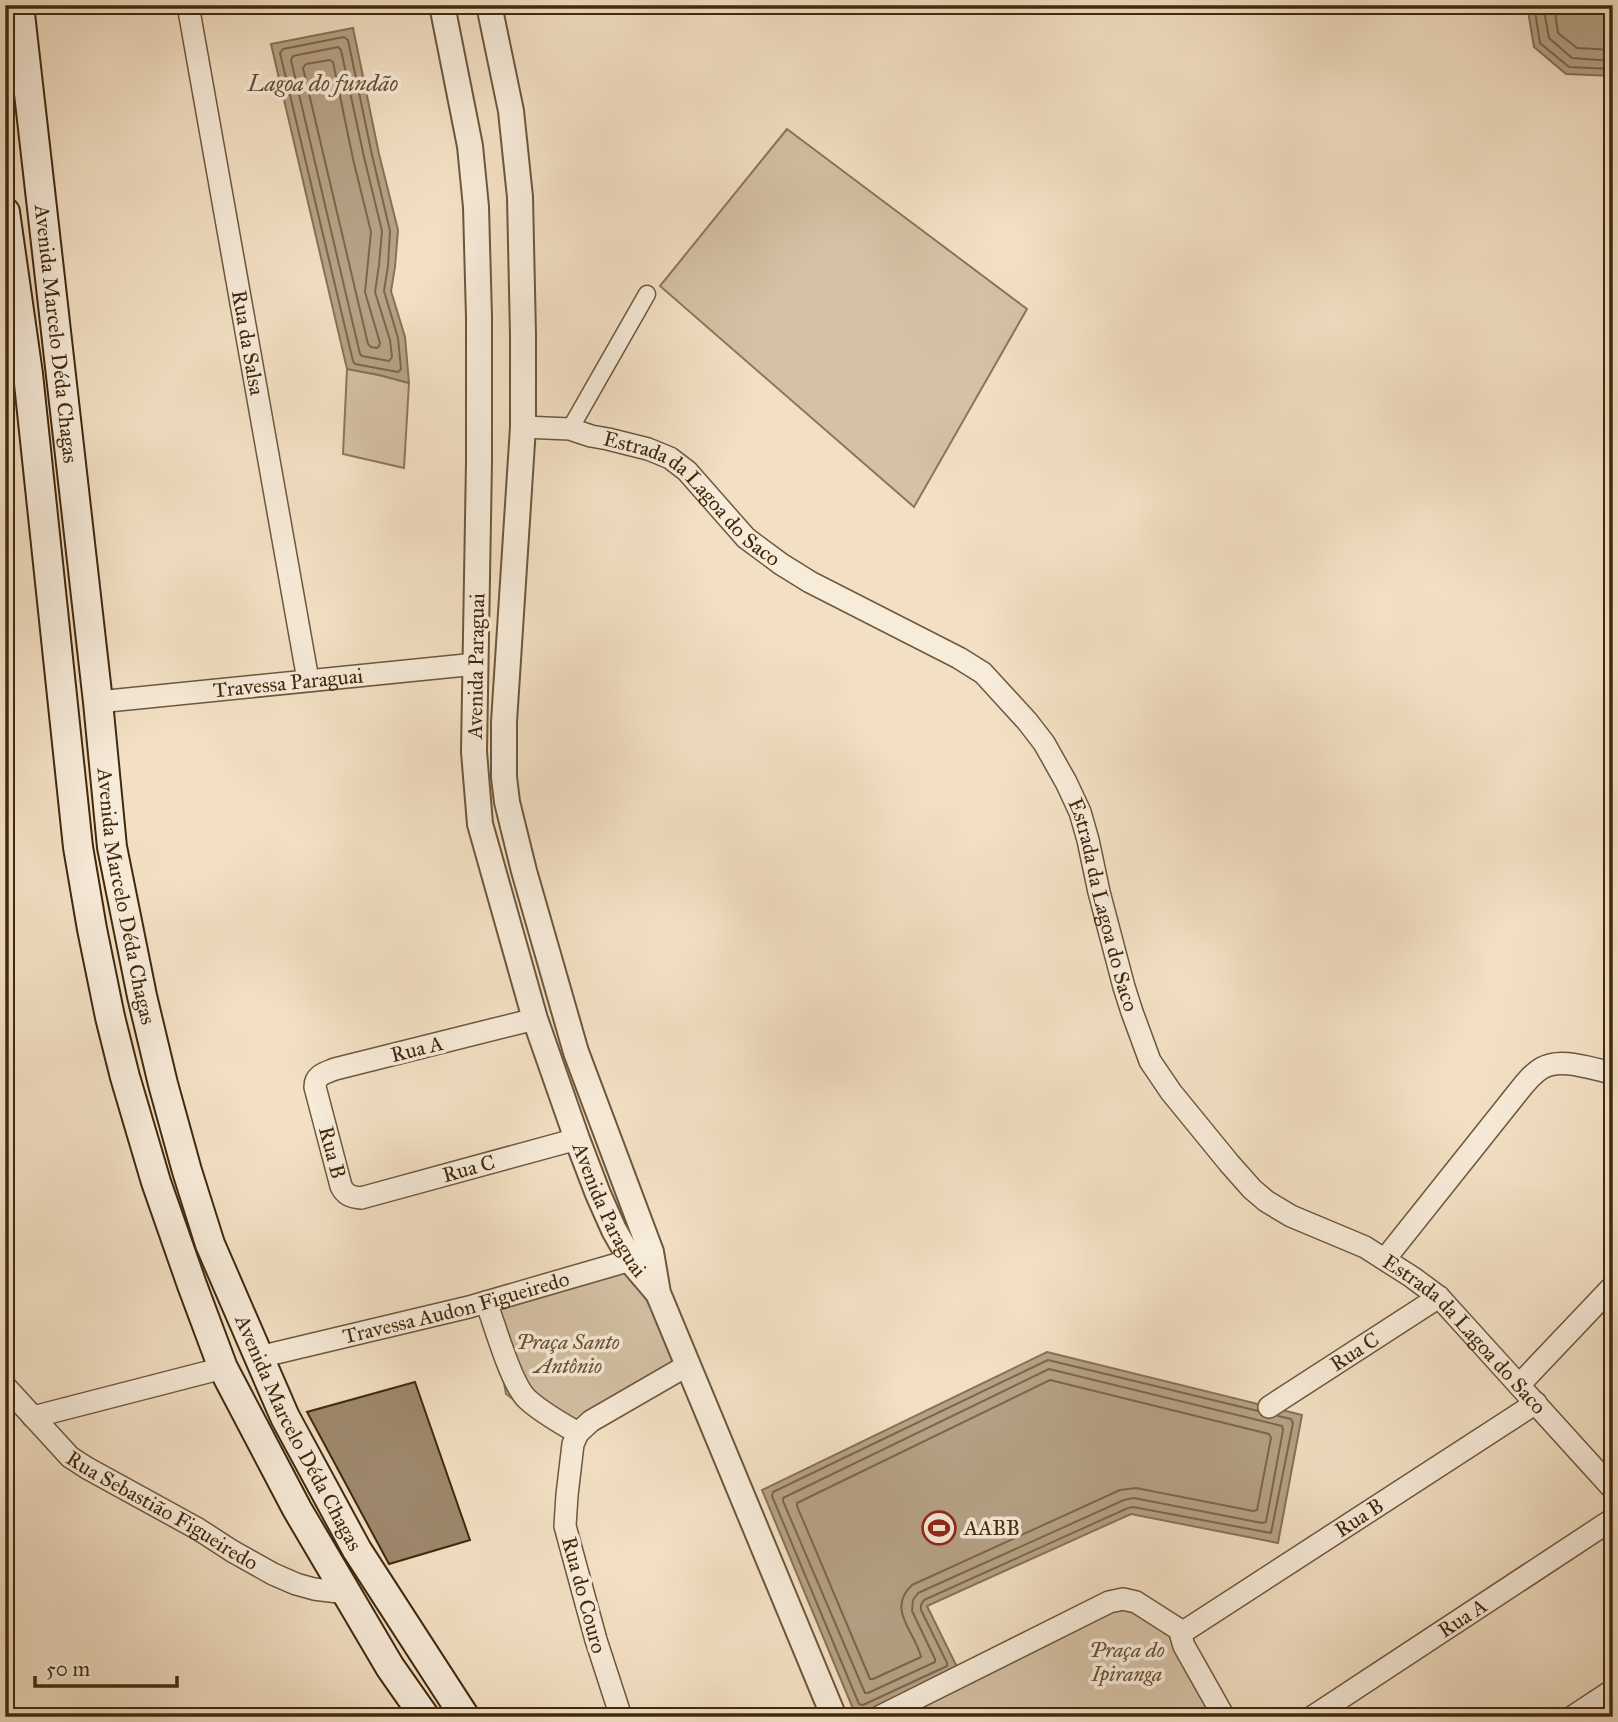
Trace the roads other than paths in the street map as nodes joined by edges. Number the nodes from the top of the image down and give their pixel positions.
1 (19, 5) edge
2 (188, 5) edge
3 (442, 5) edge
4 (489, 5) edge
5 (5, 212) edge
6 (646, 294) dead end
7 (523, 427) junction
8 (570, 429) junction
9 (84, 582) junction
10 (51, 585) junction
11 (89, 622) junction
12 (55, 626) junction
13 (477, 664) junction
14 (308, 680) junction
15 (98, 702) junction
16 (535, 1019) junction
17 (1613, 1073) edge
18 (317, 1095) joint
19 (577, 1139) junction
20 (360, 1198) joint
21 (211, 1244) junction
22 (181, 1255) junction
23 (641, 1256) junction
24 (1385, 1259) junction
25 (223, 1275) junction
26 (192, 1285) junction
27 (1613, 1286) edge
28 (1439, 1297) junction
29 (486, 1302) junction
30 (259, 1357) junction
31 (688, 1365) junction
32 (223, 1368) junction
33 (1519, 1385) junction
34 (5, 1386) edge
35 (1536, 1404) junction
36 (1269, 1407) dead end
37 (33, 1417) junction
38 (578, 1433) junction
39 (1611, 1484) edge
40 (1613, 1520) edge
41 (346, 1593) junction
42 (1183, 1632) junction
43 (1613, 1690) edge
44 (425, 1717) edge
45 (465, 1717) edge
46 (621, 1717) edge
47 (834, 1717) edge
48 (879, 1717) edge
49 (1224, 1717) edge
50 (1312, 1717) edge
51 (1572, 1717) edge

1 - 9 main road, Avenida Marcelo Déda Chagas
2 - 14 street, Rua da Salsa
3 - 13 street, Avenida Paraguai
4 - 7 street, Avenida Paraguai
5 - 10 main road, Avenida Marcelo Déda Chagas
6 - 8 street
7 - 8 street, Estrada da Lagoa do Saco
7 - 23 street, Avenida Paraguai
8 - 24 street, Estrada da Lagoa do Saco
9 - 10 main road
9 - 11 main road, Avenida Marcelo Déda Chagas
10 - 12 main road, Avenida Marcelo Déda Chagas
11 - 12 main road
11 - 15 main road, Avenida Marcelo Déda Chagas
12 - 22 main road, Avenida Marcelo Déda Chagas
13 - 14 street, Travessa Paraguai
13 - 16 street, Avenida Paraguai
14 - 15 street, Travessa Paraguai
15 - 21 main road, Avenida Marcelo Déda Chagas
16 - 18 street, Rua A
16 - 19 street, Avenida Paraguai
17 - 24 street
18 - 20 street, Rua B
19 - 20 street, Rua C
19 - 23 street, Avenida Paraguai
21 - 22 main road
21 - 25 main road, Avenida Marcelo Déda Chagas
22 - 26 main road, Avenida Marcelo Déda Chagas
23 - 29 street, Travessa Audon Figueiredo
23 - 31 street, Avenida Paraguai
24 - 28 street, Estrada da Lagoa do Saco
25 - 26 main road
25 - 30 main road, Avenida Marcelo Déda Chagas
26 - 32 main road, Avenida Marcelo Déda Chagas
27 - 33 street
28 - 33 street, Estrada da Lagoa do Saco
28 - 36 street, Rua C
29 - 30 street, Travessa Audon Figueiredo
29 - 38 street
30 - 45 main road, Avenida Marcelo Déda Chagas
31 - 38 street
31 - 47 street, Avenida Paraguai
32 - 37 street
32 - 41 main road, Avenida Marcelo Déda Chagas
33 - 35 street, Estrada da Lagoa do Saco
34 - 37 street, Rua Sebastião Figueiredo
35 - 39 street, Estrada da Lagoa do Saco
35 - 42 street, Rua B
37 - 41 street, Rua Sebastião Figueiredo
38 - 46 street, Rua do Couro
40 - 50 street, Rua A
41 - 44 main road, Avenida Marcelo Déda Chagas
42 - 48 street
42 - 49 street
43 - 51 street

